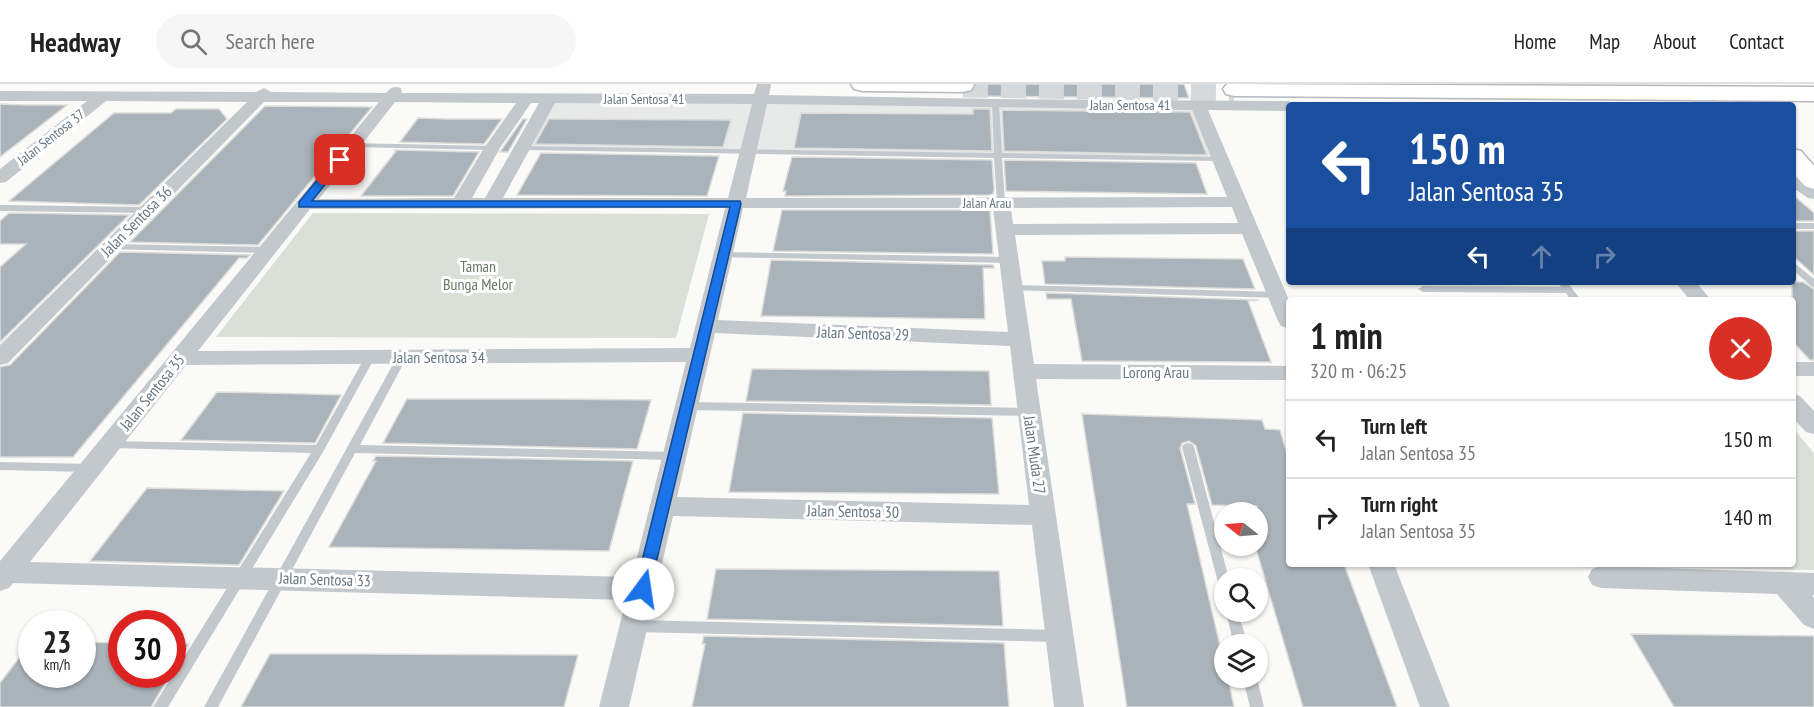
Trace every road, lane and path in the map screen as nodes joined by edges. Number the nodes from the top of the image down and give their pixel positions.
1 (273, 84) edge
2 (862, 84) edge
3 (963, 85) edge
4 (1234, 88) dead end
5 (396, 91) edge
6 (1568, 91) junction
7 (763, 92) edge
8 (1814, 94) edge
9 (0, 96) edge
10 (102, 97) junction
11 (259, 98) junction
12 (526, 99) junction
13 (549, 99) junction
14 (1711, 99) edge
15 (1630, 102) edge
16 (1787, 102) edge
17 (995, 104) junction
18 (1198, 105) junction
19 (1286, 105) edge
20 (352, 145) junction
21 (492, 148) junction
22 (522, 148) junction
23 (750, 152) junction
24 (998, 156) junction
25 (1219, 159) junction
26 (1796, 161) edge
27 (1796, 166) edge
28 (0, 178) edge
29 (1796, 181) edge
30 (1814, 182) edge
31 (1814, 194) edge
32 (1239, 202) junction
33 (1001, 203) junction
34 (303, 204) junction
35 (460, 204) junction
36 (491, 204) junction
37 (736, 204) junction
38 (0, 208) edge
39 (147, 210) junction
40 (1796, 226) edge
41 (1814, 226) edge
42 (1250, 228) junction
43 (1005, 230) junction
44 (110, 247) junction
45 (267, 249) junction
46 (724, 255) junction
47 (1009, 260) junction
48 (1796, 268) edge
49 (1814, 284) edge
50 (1688, 285) edge
51 (1565, 286) edge
52 (1012, 288) junction
53 (1423, 289) dead end
54 (1277, 295) junction
55 (1698, 297) edge
56 (1286, 316) edge
57 (706, 326) junction
58 (1019, 339) junction
59 (699, 356) junction
60 (370, 357) junction
61 (402, 357) junction
62 (0, 358) edge
63 (179, 358) junction
64 (1796, 369) edge
65 (1814, 369) edge
66 (1024, 371) junction
67 (1286, 373) edge
68 (687, 406) junction
69 (1796, 406) edge
70 (1029, 412) junction
71 (1814, 426) edge
72 (110, 444) junction
73 (1188, 447) dead end
74 (320, 449) junction
75 (354, 449) junction
76 (675, 456) junction
77 (0, 466) edge
78 (90, 468) junction
79 (663, 506) junction
80 (1043, 515) junction
81 (1382, 567) edge
82 (1220, 568) edge
83 (3, 576) edge
84 (243, 577) junction
85 (1601, 577) dead end
86 (281, 578) junction
87 (1784, 584) junction
88 (1814, 584) edge
89 (643, 589) junction
90 (1814, 617) edge
91 (634, 626) junction
92 (1060, 636) junction
93 (1252, 688) edge
94 (160, 707) edge
95 (211, 707) edge
96 (614, 707) edge
97 (1069, 707) edge
98 (1257, 707) edge
99 (1435, 707) edge

1 - 11 street, Jalan Sentosa 36
2 - 3 highway
4 - 6 highway
5 - 11 street, Jalan Sentosa 41
5 - 12 street, Jalan Sentosa 41
5 - 20 street, Jalan Sentosa 35
6 - 14 highway
6 - 15 highway
7 - 13 street, Jalan Sentosa 41
7 - 17 street, Jalan Sentosa 41
7 - 23 street
8 - 14 highway
8 - 16 highway
9 - 10 street, Jalan Sentosa 41
10 - 11 street, Jalan Sentosa 41
10 - 28 street, Jalan Sentosa 37
11 - 39 street, Jalan Sentosa 36
12 - 13 street, Jalan Sentosa 41
12 - 21 street
13 - 22 street
17 - 18 street, Jalan Sentosa 41
17 - 24 lane
18 - 19 street, Jalan Sentosa 41
18 - 25 street
20 - 21 lane
20 - 34 street, Jalan Sentosa 35
21 - 35 street
22 - 23 lane
22 - 36 street
23 - 24 lane
23 - 37 street
24 - 25 lane
24 - 33 lane
25 - 32 street
26 - 30 highway
27 - 30 street
29 - 31 street
32 - 33 street, Jalan Arau
32 - 42 street
33 - 37 street, Jalan Arau
33 - 43 street, Jalan Muda 27
34 - 35 street
34 - 45 street, Jalan Sentosa 35
35 - 36 street
36 - 37 street
37 - 46 street
38 - 39 lane
39 - 44 street, Jalan Sentosa 36
40 - 41 lane
42 - 43 street, Jalan Arau
42 - 54 street
43 - 47 street, Jalan Muda 27
44 - 45 lane
44 - 62 street, Jalan Sentosa 36
45 - 63 street, Jalan Sentosa 35
46 - 47 lane
46 - 57 street
47 - 52 street, Jalan Muda 27
48 - 49 lane
50 - 55 street
51 - 53 lane
52 - 54 lane
52 - 58 street, Jalan Muda 27
54 - 56 street
57 - 58 street, Jalan Sentosa 29
57 - 59 street
58 - 66 street, Jalan Muda 27
59 - 61 street, Jalan Sentosa 34
59 - 68 street
60 - 61 street, Jalan Sentosa 34
60 - 63 street, Jalan Sentosa 34
60 - 74 lane
61 - 75 lane
63 - 72 street, Jalan Sentosa 35
64 - 65 street
66 - 67 street, Lorong Arau
66 - 70 street, Jalan Muda 27
68 - 70 lane
68 - 76 street
69 - 71 street
70 - 80 street, Jalan Muda 27
72 - 74 lane
72 - 78 street, Jalan Sentosa 35
73 - 82 lane
74 - 84 lane
75 - 76 lane
75 - 86 lane
76 - 79 street
77 - 78 lane
78 - 83 street, Jalan Sentosa 35
79 - 80 street, Jalan Sentosa 30
79 - 89 street
80 - 92 street, Jalan Muda 27
81 - 99 street
83 - 84 street, Jalan Sentosa 33
84 - 86 street, Jalan Sentosa 33
84 - 94 lane
85 - 87 street
86 - 89 street, Jalan Sentosa 33
86 - 95 lane
87 - 88 street
87 - 90 street
89 - 91 street
91 - 92 lane
91 - 96 street
92 - 97 street, Jalan Muda 27
93 - 98 lane

